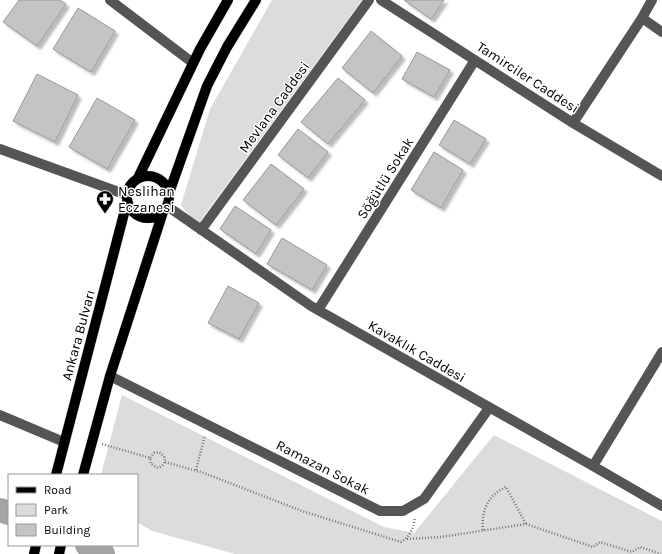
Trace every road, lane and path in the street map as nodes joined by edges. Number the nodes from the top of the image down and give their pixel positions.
1 (110, 0) edge
2 (228, 0) edge
3 (256, 0) edge
4 (369, 0) edge
5 (381, 0) edge
6 (652, 0) edge
7 (642, 18) junction
8 (662, 32) edge
9 (475, 60) junction
10 (193, 63) junction
11 (573, 123) junction
12 (0, 149) edge
13 (662, 176) edge
14 (138, 178) junction
15 (169, 193) junction
16 (127, 198) junction
17 (165, 209) junction
18 (201, 230) junction
19 (318, 310) junction
20 (662, 352) edge
21 (110, 376) junction
22 (489, 408) junction
23 (0, 415) edge
24 (208, 425) junction
25 (92, 441) junction
26 (64, 442) junction
27 (150, 458) junction
28 (165, 462) junction
29 (593, 466) junction
30 (196, 470) junction
31 (57, 471) edge
32 (83, 474) edge
33 (416, 504) junction
34 (662, 506) edge
35 (526, 524) junction
36 (483, 530) junction
37 (407, 539) junction
38 (661, 554) edge

1 - 10 street
2 - 10 main road, Ankara Bulvarı
3 - 15 main road
4 - 18 street, Mevlana Caddesi
5 - 9 street, Tamirciler Caddesi
6 - 7 street
7 - 8 street
7 - 11 street
9 - 11 street, Tamirciler Caddesi
9 - 19 street, Söğütlü Sokak
10 - 14 main road, Ankara Bulvarı
11 - 13 street, Tamirciler Caddesi
12 - 16 street
14 - 15 main road
14 - 16 main road, Ankara Bulvarı
15 - 17 main road
16 - 17 main road
16 - 26 main road, Ankara Bulvarı
17 - 18 street, Kavaklık Caddesi
17 - 21 main road
18 - 19 street, Kavaklık Caddesi
19 - 22 street, Kavaklık Caddesi
20 - 29 street
21 - 24 street, Ramazan Sokak
21 - 25 main road
22 - 29 street, Kavaklık Caddesi
22 - 33 street, Ramazan Sokak
23 - 26 street
24 - 30 path
24 - 33 street, Ramazan Sokak
25 - 27 path
25 - 32 main road
26 - 31 main road, Ankara Bulvarı
27 - 28 path
27 - 28 path
28 - 30 path
29 - 34 street, Kavaklık Caddesi
30 - 37 path
33 - 37 path
35 - 36 path
35 - 36 path
35 - 38 path
36 - 37 path

